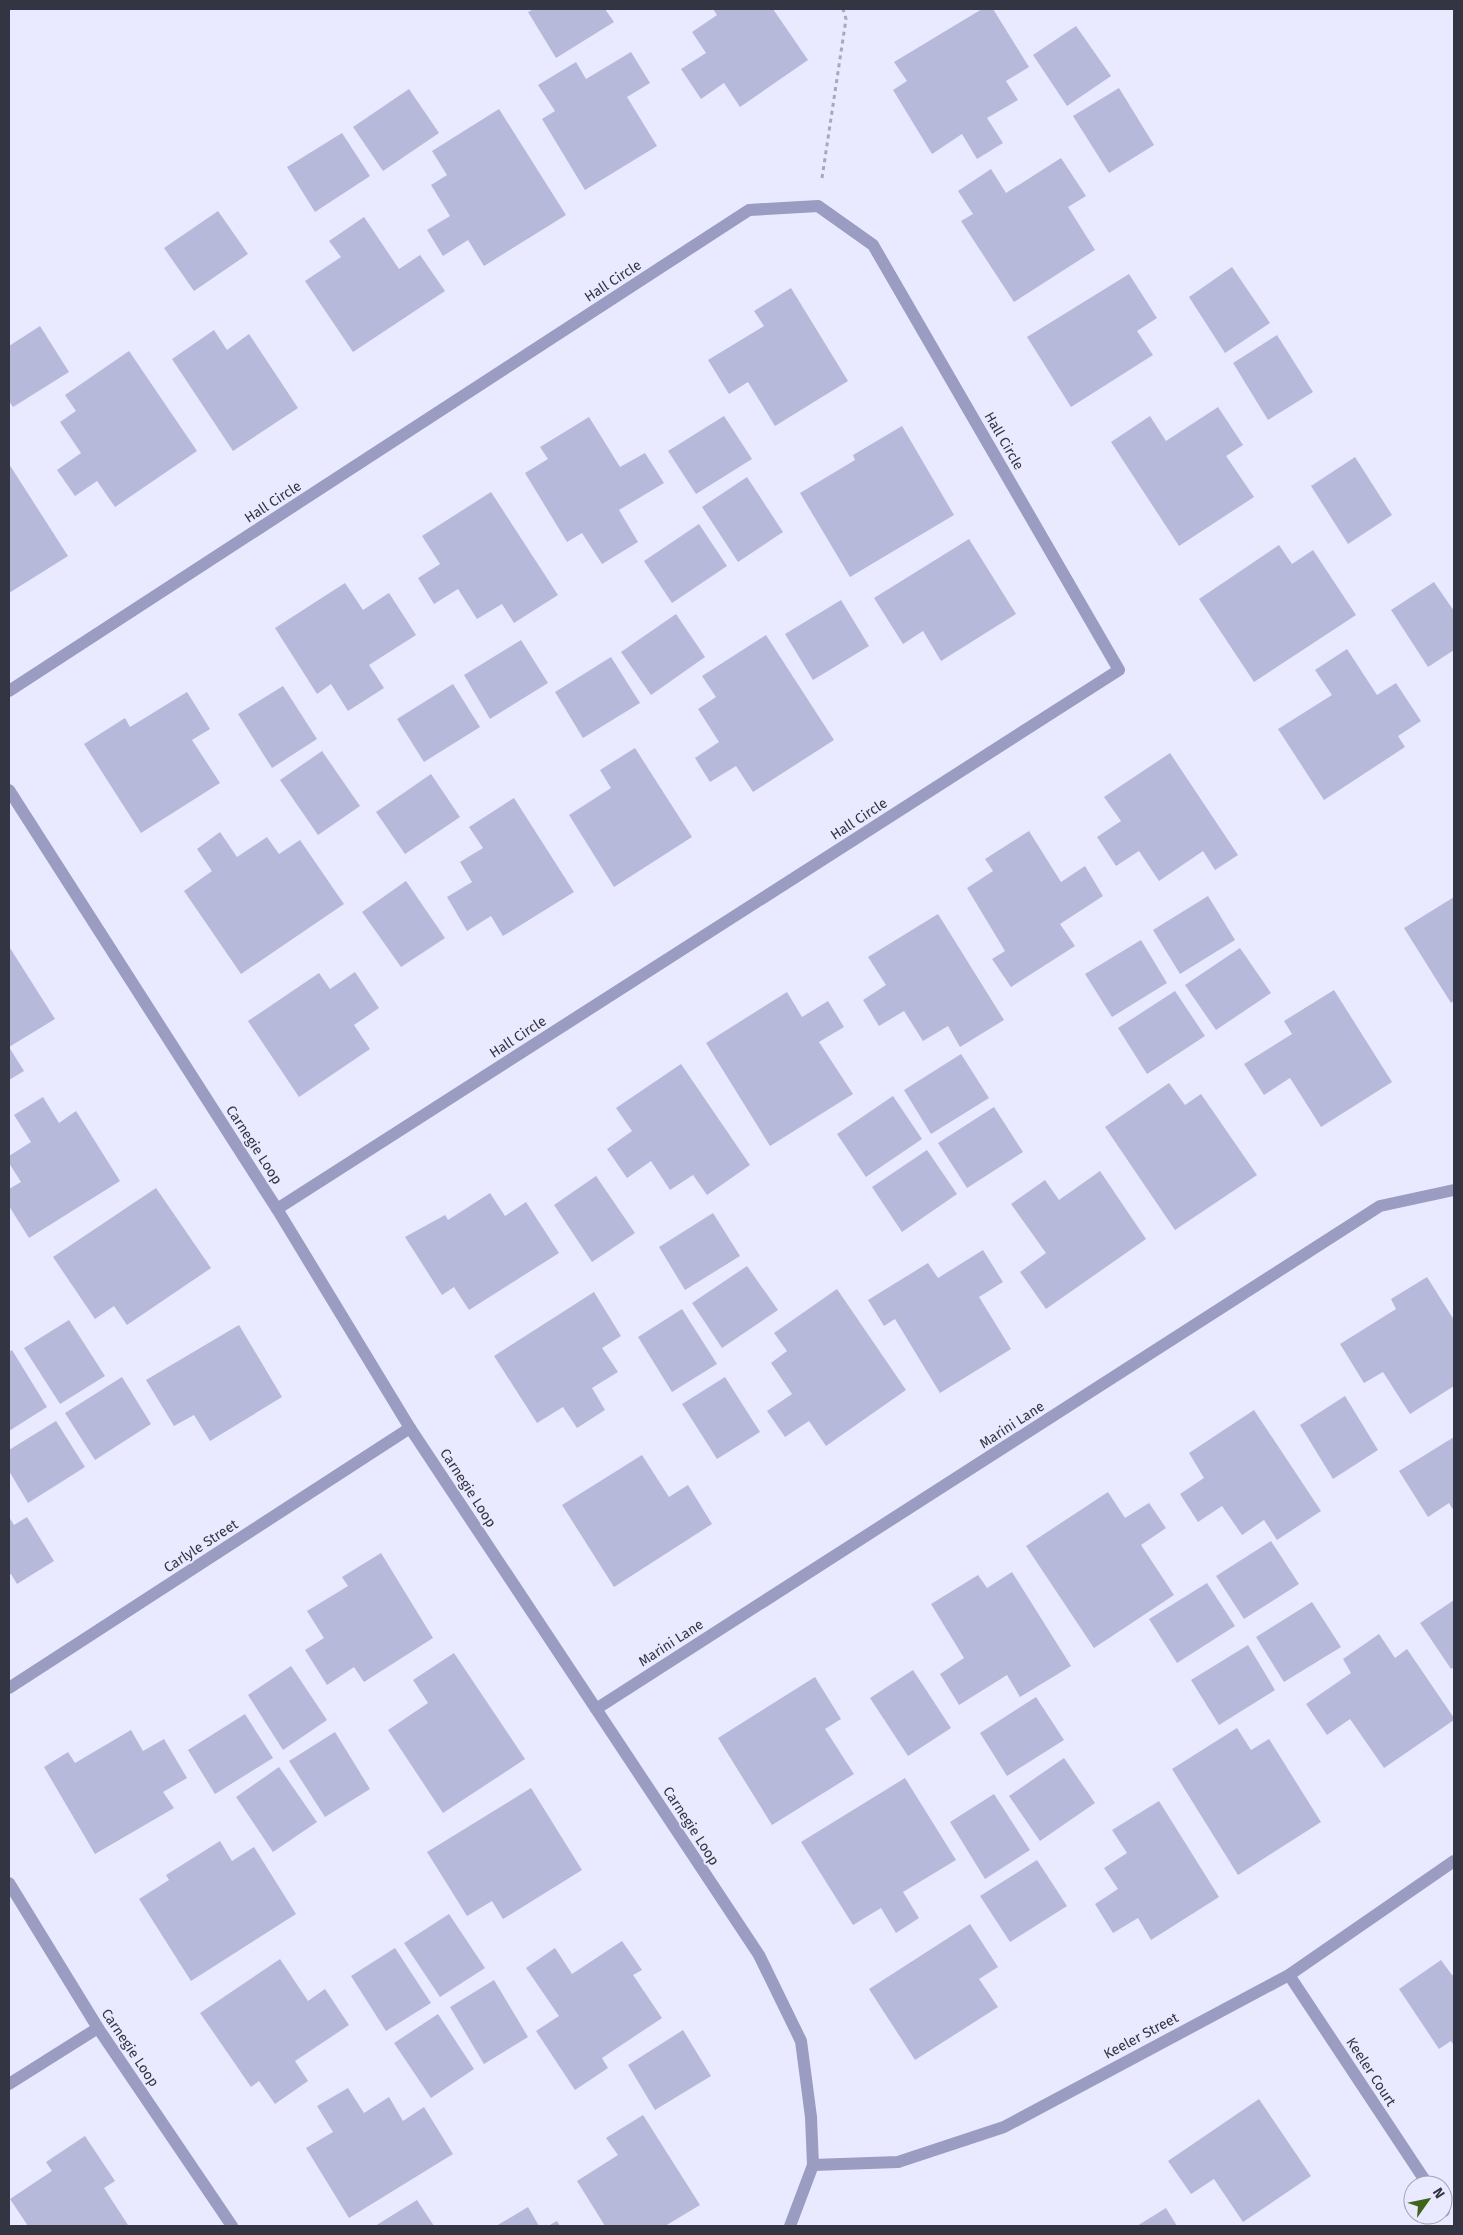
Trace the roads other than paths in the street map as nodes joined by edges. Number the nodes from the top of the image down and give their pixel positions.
1 (9, 692) edge
2 (9, 790) edge
3 (1454, 1190) edge
4 (277, 1209) junction
5 (410, 1428) junction
6 (9, 1688) edge
7 (596, 1709) junction
8 (1454, 1861) edge
9 (9, 1883) edge
10 (1289, 1975) junction
11 (98, 2028) junction
12 (9, 2084) edge
13 (813, 2165) junction
14 (1421, 2175) edge
15 (232, 2226) edge
16 (790, 2226) edge

1 - 4 street, Hall Circle
2 - 4 street, Carnegie Loop
3 - 7 street, Marini Lane
4 - 5 street, Carnegie Loop
5 - 6 street, Carlyle Street
5 - 7 street, Carnegie Loop
7 - 13 street, Carnegie Loop
8 - 10 street, Keeler Street
9 - 11 street, Carnegie Loop
10 - 13 street, Keeler Street
10 - 14 street, Keeler Court
11 - 12 street
11 - 15 street, Carnegie Loop
13 - 16 street, Carnegie Loop

